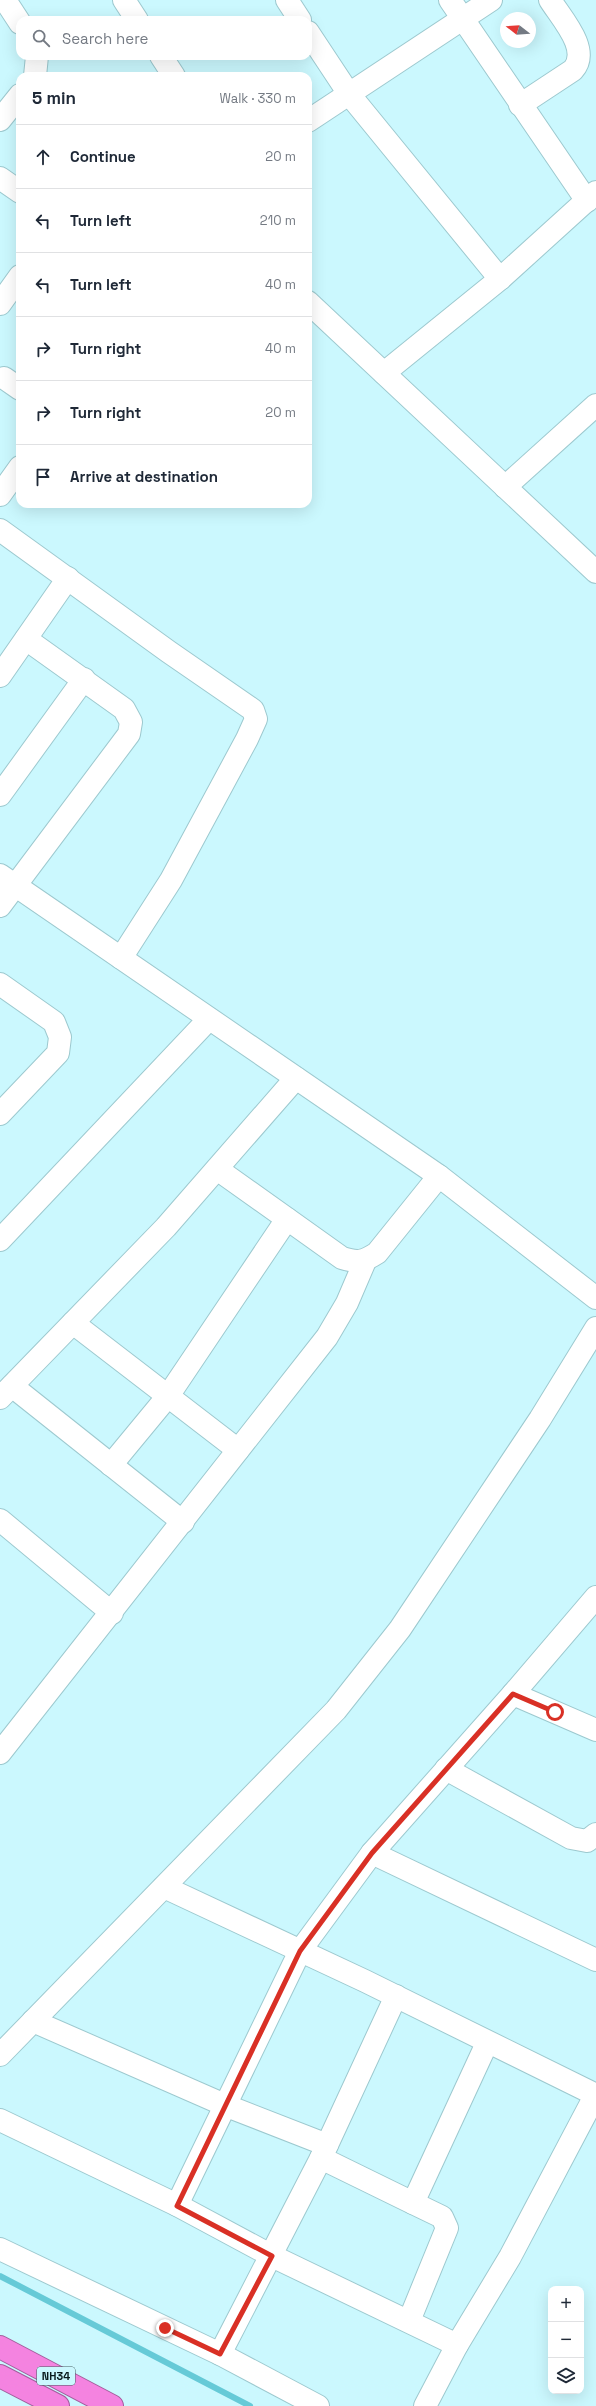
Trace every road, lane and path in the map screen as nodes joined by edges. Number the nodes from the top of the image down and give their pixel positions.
1 (5, 0) edge
2 (124, 0) edge
3 (287, 0) edge
4 (450, 0) edge
5 (491, 0) edge
6 (550, 0) edge
7 (134, 16) edge
8 (297, 16) edge
9 (16, 17) edge
10 (463, 18) junction
11 (312, 38) edge
12 (37, 60) edge
13 (164, 60) edge
14 (35, 72) edge
15 (171, 72) edge
16 (349, 94) junction
17 (16, 100) edge
18 (520, 105) junction
19 (312, 118) edge
20 (0, 120) edge
21 (0, 178) edge
22 (16, 189) edge
23 (591, 197) edge
24 (500, 279) junction
25 (16, 282) edge
26 (0, 304) edge
27 (312, 306) edge
28 (384, 373) junction
29 (596, 405) edge
30 (16, 473) edge
31 (505, 487) junction
32 (0, 495) edge
33 (0, 530) edge
34 (596, 572) edge
35 (68, 578) junction
36 (26, 639) junction
37 (0, 676) edge
38 (84, 679) junction
39 (0, 795) edge
40 (7, 880) edge
41 (0, 906) edge
42 (121, 958) junction
43 (0, 984) edge
44 (209, 1019) junction
45 (296, 1078) junction
46 (0, 1114) edge
47 (216, 1169) junction
48 (439, 1176) junction
49 (288, 1219) junction
50 (0, 1240) edge
51 (365, 1261) junction
52 (596, 1298) edge
53 (73, 1322) junction
54 (596, 1328) edge
55 (6, 1392) edge
56 (168, 1396) junction
57 (238, 1450) junction
58 (112, 1465) junction
59 (0, 1520) edge
60 (183, 1522) junction
61 (594, 1602) edge
62 (112, 1613) junction
63 (513, 1694) junction
64 (596, 1730) edge
65 (0, 1753) edge
66 (446, 1768) junction
67 (596, 1834) edge
68 (372, 1853) junction
69 (164, 1886) junction
70 (300, 1951) junction
71 (596, 1960) edge
72 (396, 1996) junction
73 (33, 2021) junction
74 (487, 2042) junction
75 (0, 2056) edge
76 (596, 2095) edge
77 (227, 2106) junction
78 (0, 2120) edge
79 (324, 2151) junction
80 (413, 2203) junction
81 (177, 2206) junction
82 (0, 2249) edge
83 (272, 2256) junction
84 (409, 2320) junction
85 (457, 2344) junction
86 (0, 2347) edge
87 (220, 2354) junction
88 (0, 2376) edge
89 (58, 2406) edge
90 (112, 2406) edge
91 (318, 2406) edge
92 (425, 2406) edge

1 - 9 street
2 - 7 street
3 - 8 street
4 - 10 street
5 - 10 street
6 - 18 street
10 - 16 street
10 - 18 street
11 - 16 street
12 - 14 street
13 - 15 street
16 - 19 street
16 - 24 street
17 - 20 street
18 - 23 street
21 - 22 street
23 - 24 street
24 - 28 street
25 - 26 street
27 - 28 street
28 - 31 street
29 - 31 street
30 - 32 street
31 - 34 street
33 - 35 street
35 - 36 street
35 - 42 street
36 - 37 street
36 - 38 street
38 - 39 street
38 - 40 street
40 - 41 street
40 - 42 street
42 - 44 street
43 - 46 street
44 - 45 street
44 - 50 street
45 - 47 street
45 - 48 street
47 - 49 street
47 - 53 street
48 - 51 street
48 - 52 street
49 - 51 street
49 - 56 street
51 - 57 street
53 - 55 street
53 - 56 street
54 - 69 street
55 - 58 street
56 - 57 street
56 - 58 street
57 - 60 street
58 - 60 street
59 - 62 street
60 - 62 street
61 - 63 street
62 - 65 street
63 - 64 street
63 - 66 street
66 - 67 street
66 - 68 street
68 - 70 street
68 - 71 street
69 - 70 street
69 - 73 street
70 - 72 street
70 - 77 street
72 - 74 street
72 - 79 street
73 - 75 street
73 - 77 street
74 - 76 street
74 - 80 street
76 - 85 street
77 - 79 street
77 - 81 street
78 - 81 street
79 - 80 street
79 - 83 street
80 - 84 street
81 - 83 street
82 - 87 street
83 - 84 street
83 - 87 street
84 - 85 street
85 - 92 street
86 - 90 highway, NH34
87 - 91 street
88 - 89 highway, NH34

